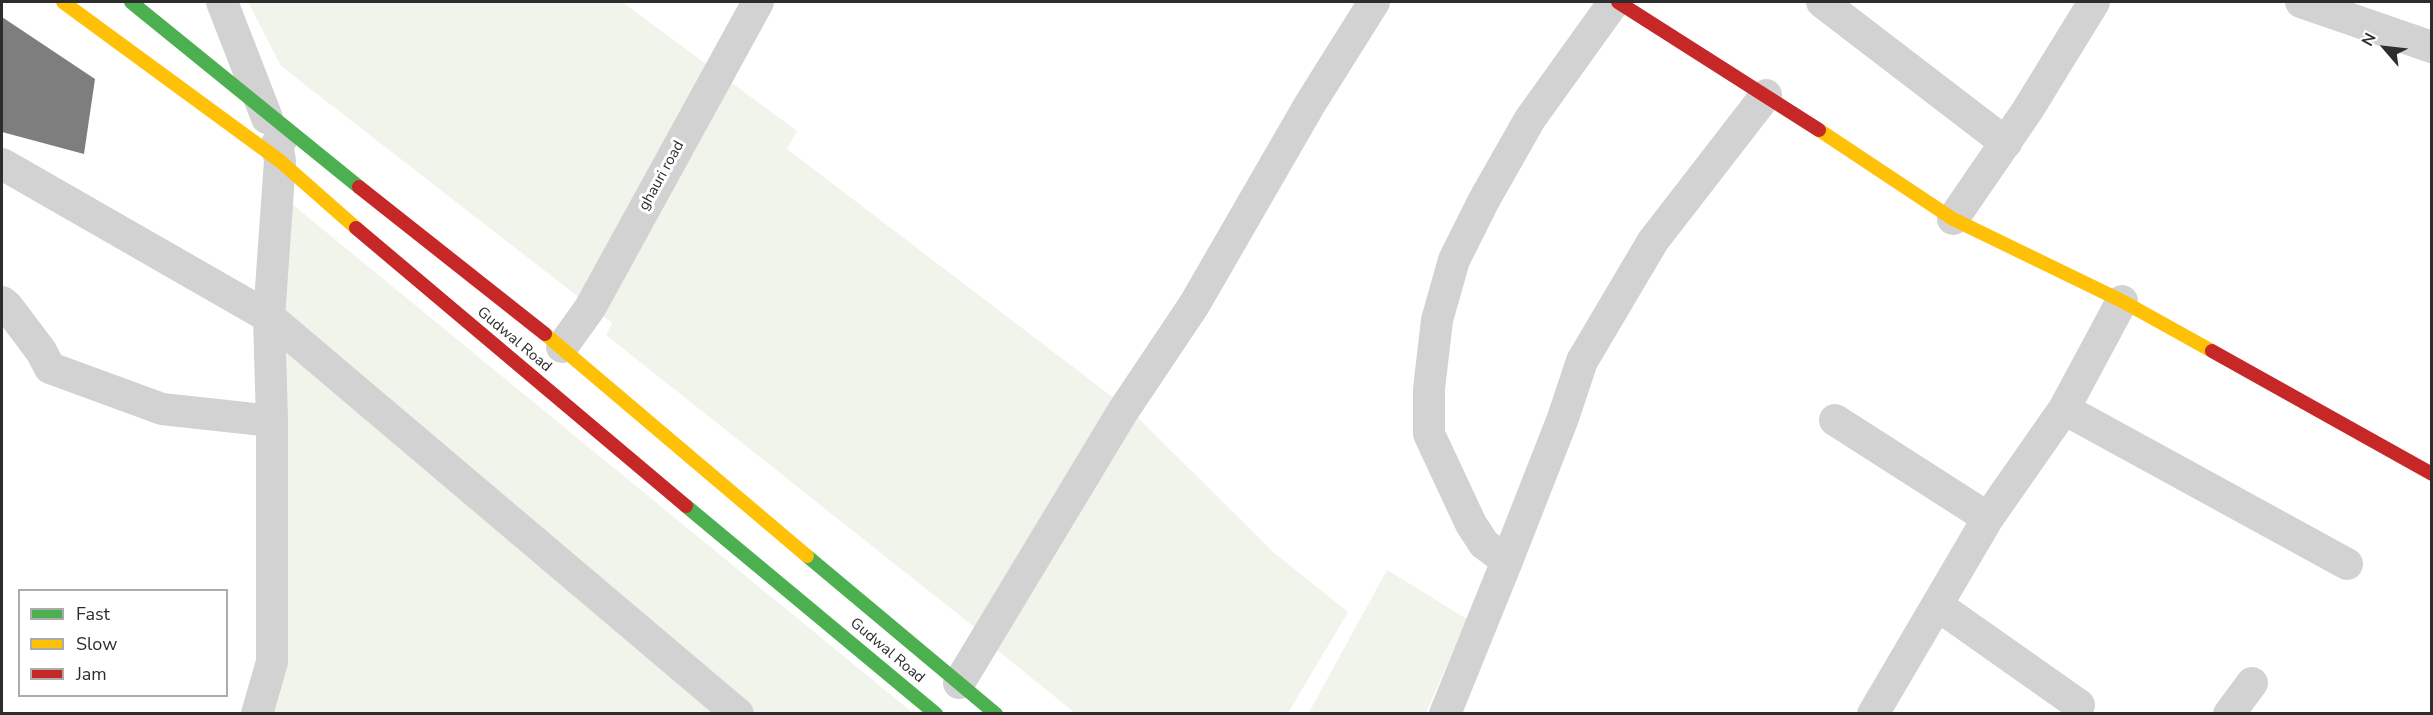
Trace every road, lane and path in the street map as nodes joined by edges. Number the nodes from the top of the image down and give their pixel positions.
1 (63, 2) edge
2 (131, 2) edge
3 (222, 2) edge
4 (758, 2) edge
5 (1374, 2) edge
6 (1616, 2) edge
7 (1822, 2) edge
8 (2094, 2) edge
9 (2301, 2) edge
10 (2432, 47) edge
11 (1766, 95) junction
12 (263, 107) junction
13 (2006, 142) junction
14 (282, 145) junction
15 (2, 164) edge
16 (1953, 219) junction
17 (2122, 301) junction
18 (2, 302) edge
19 (268, 317) junction
20 (562, 347) junction
21 (2064, 410) junction
22 (1835, 420) dead end
23 (272, 421) junction
24 (2432, 474) edge
25 (1988, 518) junction
26 (1507, 561) junction
27 (2347, 564) dead end
28 (1937, 604) junction
29 (958, 683) junction
30 (2252, 683) dead end
31 (2079, 705) dead end
32 (257, 714) edge
33 (738, 714) edge
34 (936, 714) edge
35 (996, 714) edge
36 (1445, 714) edge
37 (1873, 714) edge
38 (2229, 714) edge

1 - 14 main road, Gudwal Road
2 - 12 main road
3 - 12 street
4 - 20 street, ghauri road
5 - 29 street
6 - 11 main road
6 - 26 street
7 - 13 street
8 - 13 street
9 - 10 street
11 - 16 main road
11 - 26 street
12 - 14 street
13 - 16 street
14 - 19 street
14 - 20 main road, Gudwal Road
14 - 34 main road, Gudwal Road
15 - 19 street
16 - 17 main road
17 - 21 street
17 - 24 main road
18 - 23 street
19 - 23 street
19 - 33 street
20 - 29 main road, Gudwal Road
21 - 25 street
21 - 27 street
22 - 25 street
23 - 32 street
25 - 28 street
26 - 36 street
28 - 31 street
28 - 37 street
29 - 35 main road, Gudwal Road
30 - 38 street

